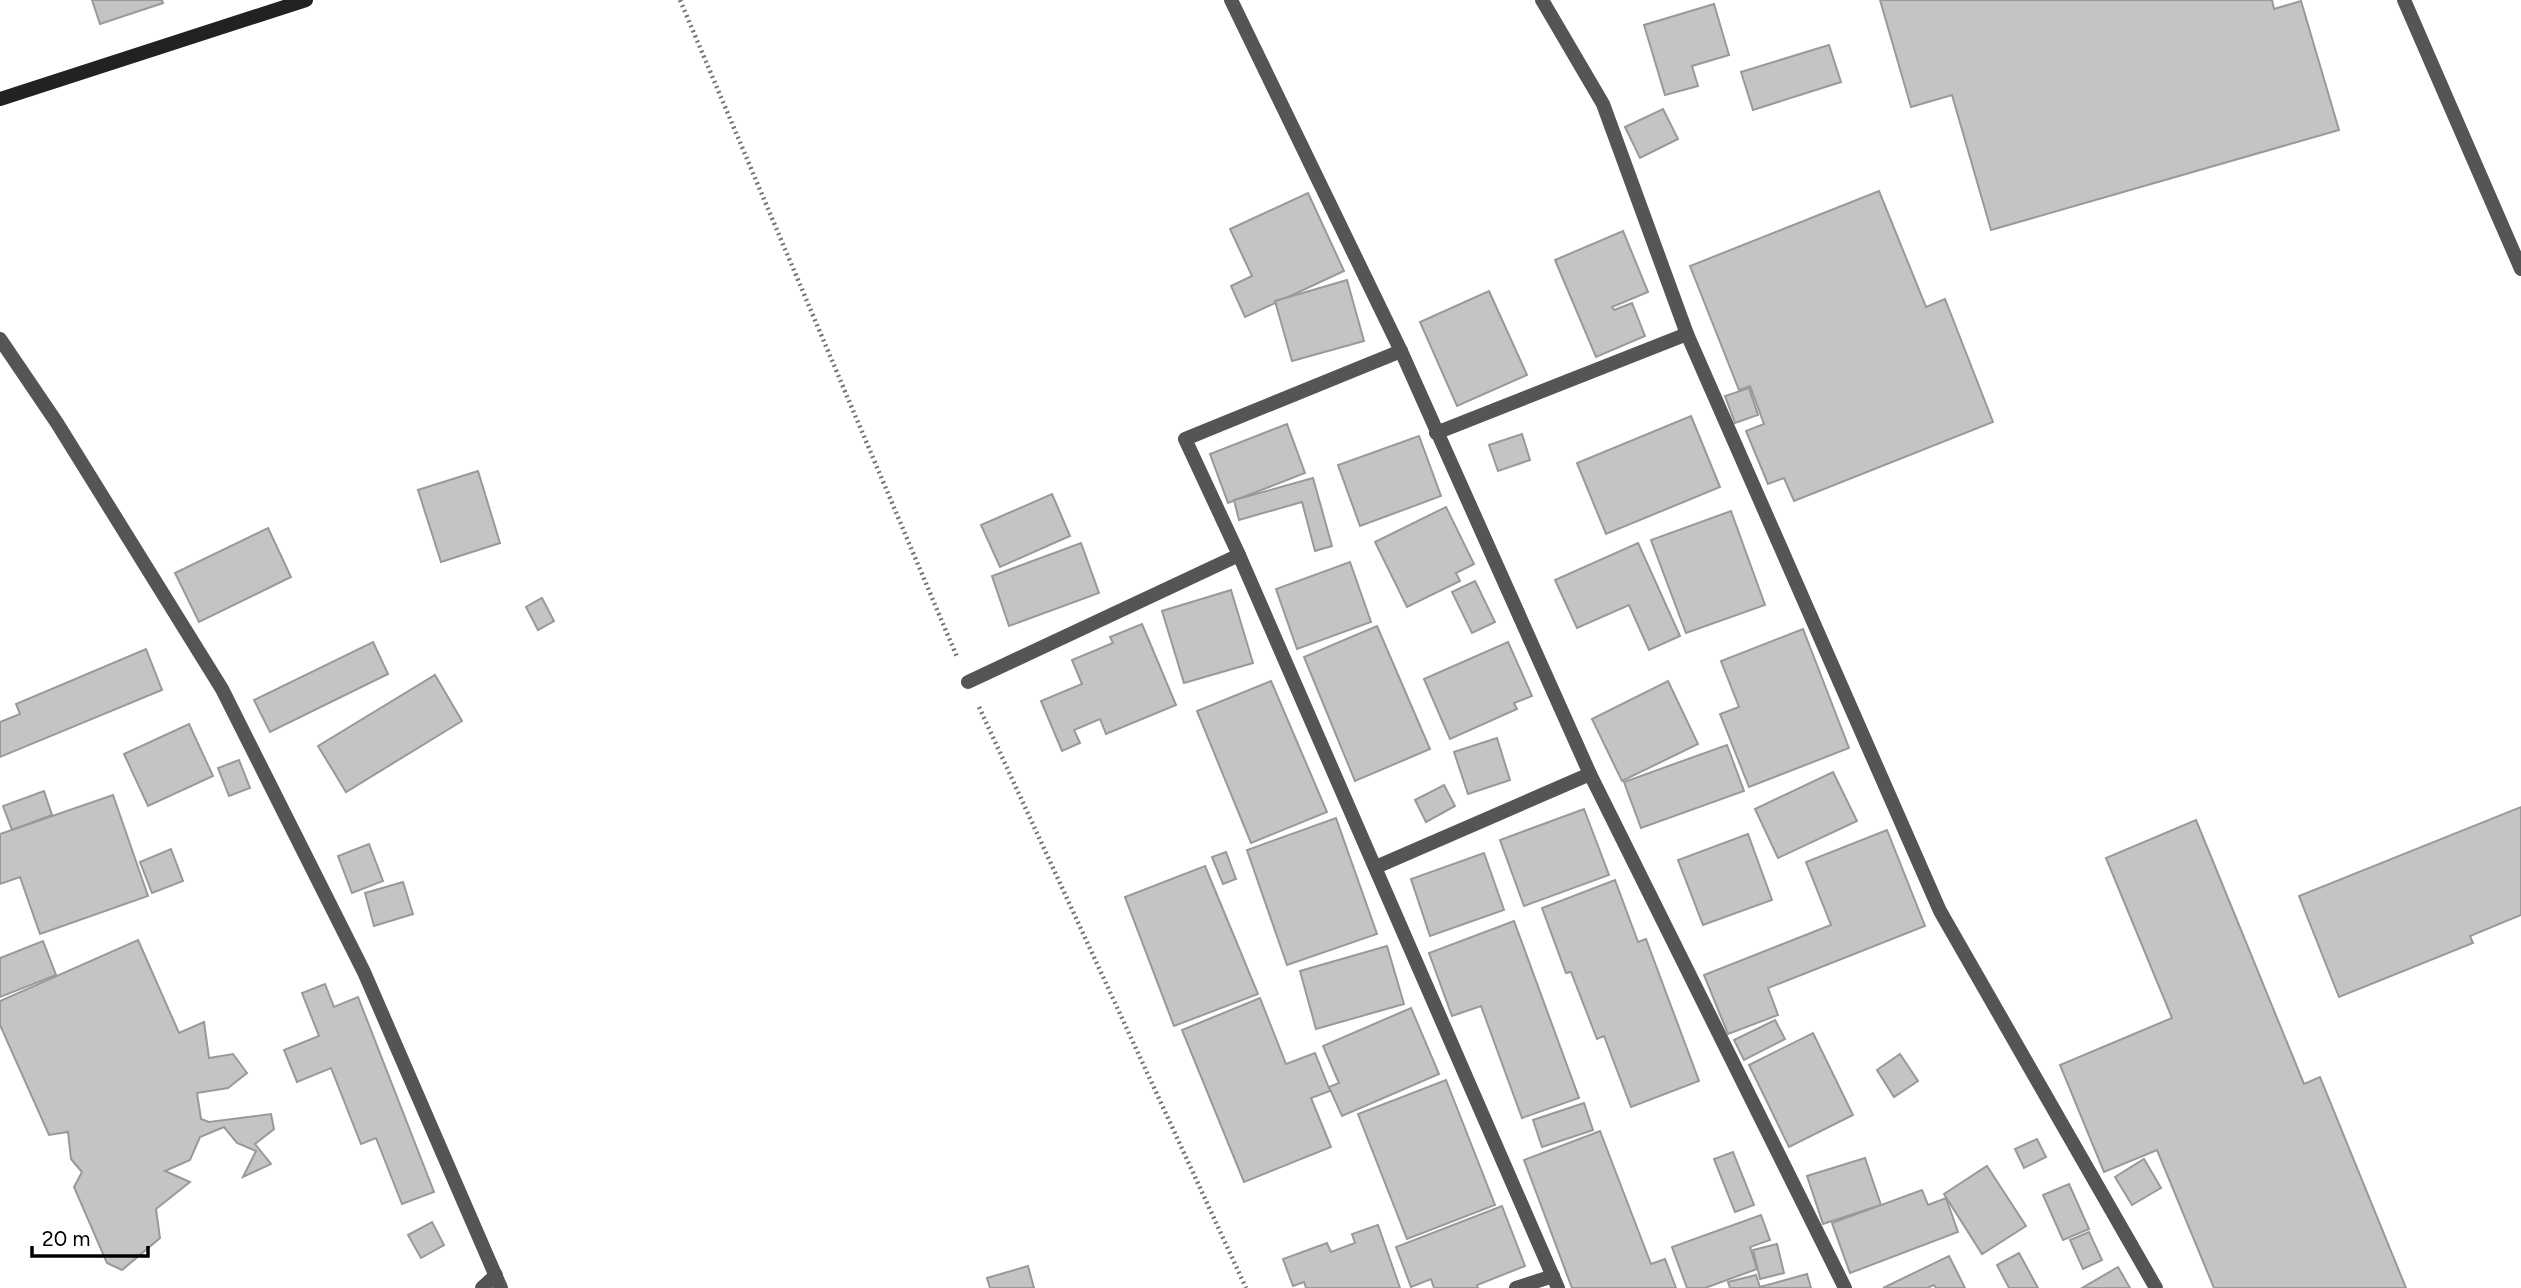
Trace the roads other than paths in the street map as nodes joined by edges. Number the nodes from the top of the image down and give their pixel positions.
1 (306, 0) edge
2 (1231, 0) edge
3 (1542, 0) edge
4 (2404, 0) edge
5 (1, 96) edge
6 (2521, 269) edge
7 (1686, 334) junction
8 (0, 339) edge
9 (1401, 351) junction
10 (1436, 433) junction
11 (1240, 555) junction
12 (968, 682) road end
13 (1590, 774) junction
14 (1376, 867) junction
15 (499, 1282) edge
16 (1556, 1282) edge
17 (482, 1288) edge
18 (1516, 1288) edge
19 (1845, 1288) edge
20 (2156, 1288) edge

1 - 5 street
2 - 9 street
3 - 7 street
4 - 6 street
7 - 10 street
7 - 20 street
8 - 15 street
9 - 10 street
9 - 11 street
10 - 13 street
11 - 12 street
11 - 14 street
13 - 14 street
13 - 19 street
14 - 16 street
15 - 17 street
16 - 18 street

